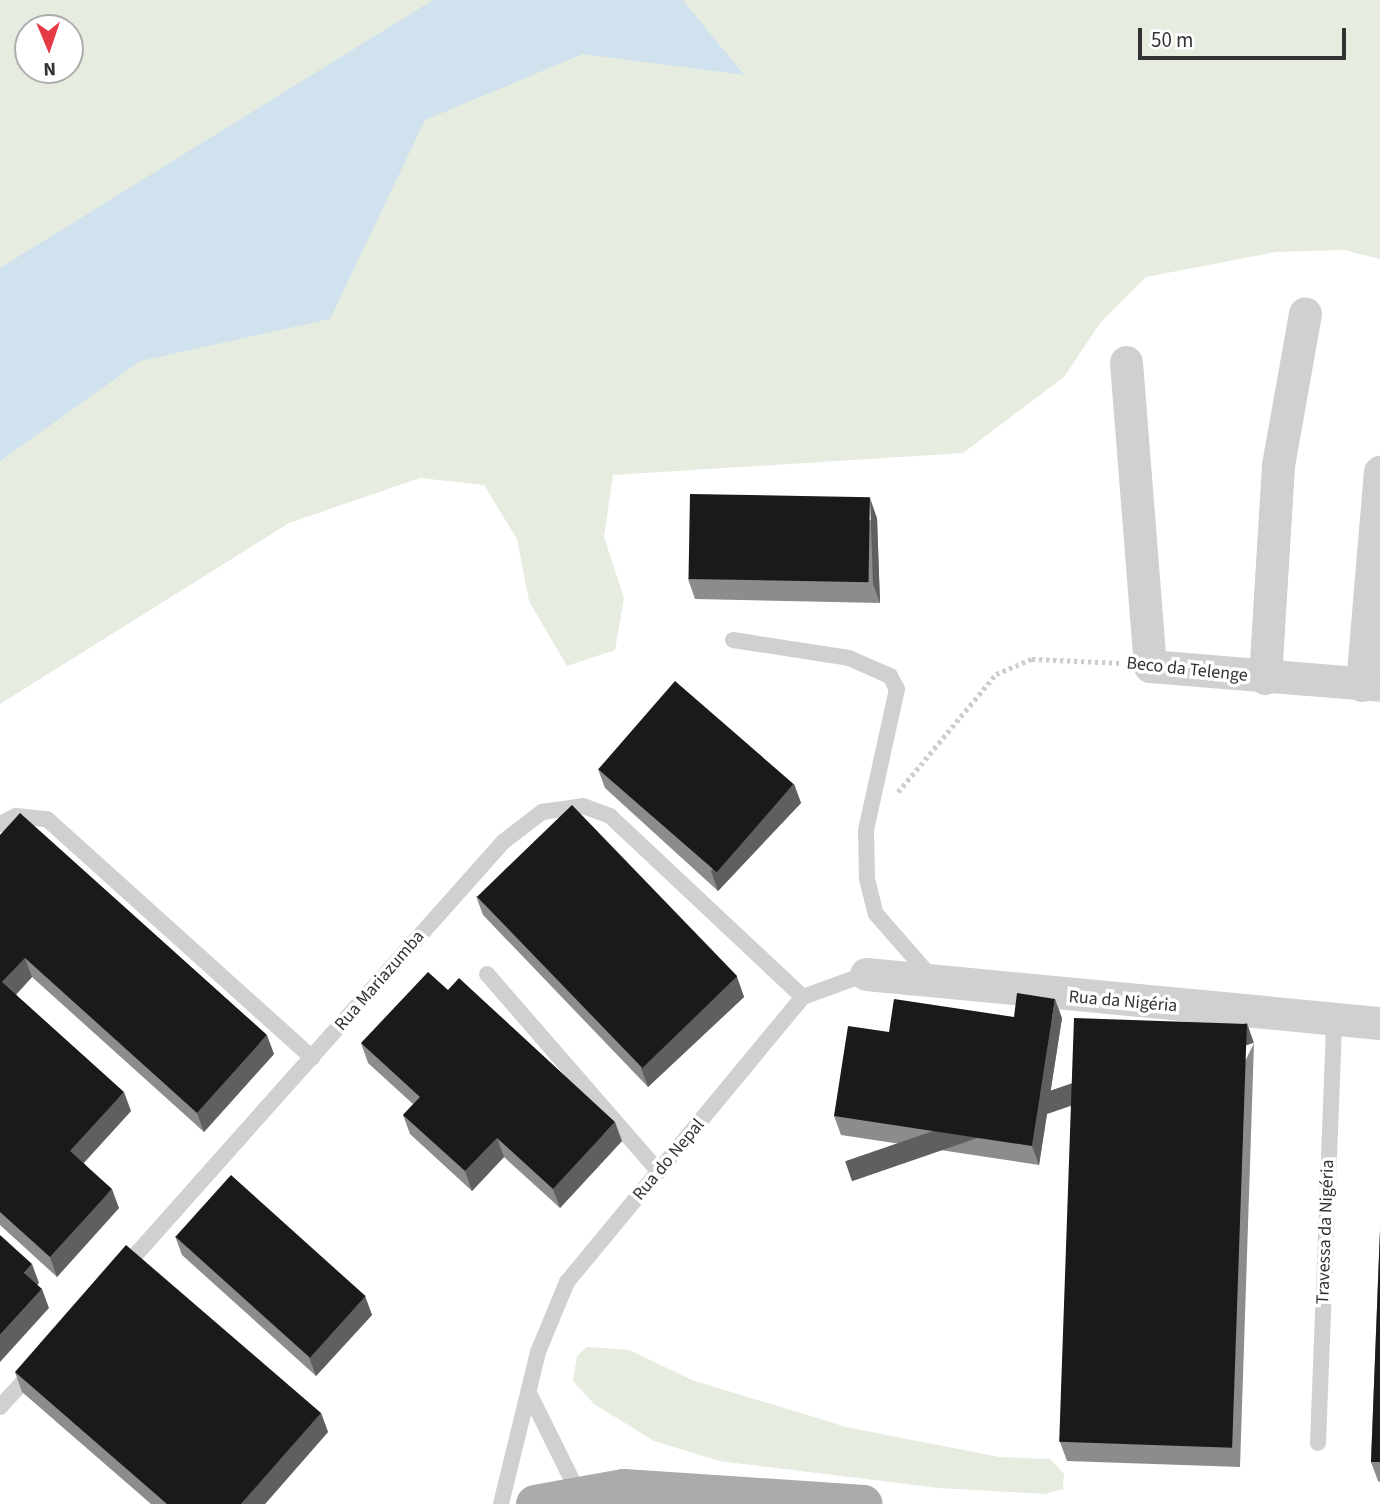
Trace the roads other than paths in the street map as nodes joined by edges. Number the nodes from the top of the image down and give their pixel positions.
1 (1305, 313) dead end
2 (1126, 362) dead end
3 (1380, 471) edge
4 (733, 640) dead end
5 (1265, 678) junction
6 (1371, 685) edge
7 (0, 824) edge
8 (486, 974) dead end
9 (866, 974) joint
10 (933, 979) junction
11 (803, 997) junction
12 (1334, 1020) junction
13 (1380, 1023) edge
14 (312, 1058) junction
15 (659, 1172) junction
16 (110, 1284) edge
17 (46, 1356) edge
18 (530, 1395) junction
19 (0, 1407) edge
20 (1318, 1443) dead end
21 (579, 1494) junction
22 (501, 1504) edge
23 (535, 1504) edge
24 (863, 1504) edge

1 - 5 street
2 - 5 street, Beco da Telenge
3 - 6 street
4 - 10 lane
5 - 6 street, Beco da Telenge
7 - 14 lane
8 - 15 lane
9 - 10 street, Rua da Nigéria
9 - 11 lane
10 - 12 street, Rua da Nigéria
11 - 14 lane, Rua Mariazumba
11 - 15 lane, Rua do Nepal
12 - 13 street, Rua da Nigéria
12 - 20 lane, Travessa da Nigéria
14 - 16 lane, Rua Mariazumba
15 - 18 lane, Rua do Nepal
17 - 19 lane
18 - 21 lane
18 - 22 lane, Rua do Nepal
21 - 23 main road
21 - 24 main road

